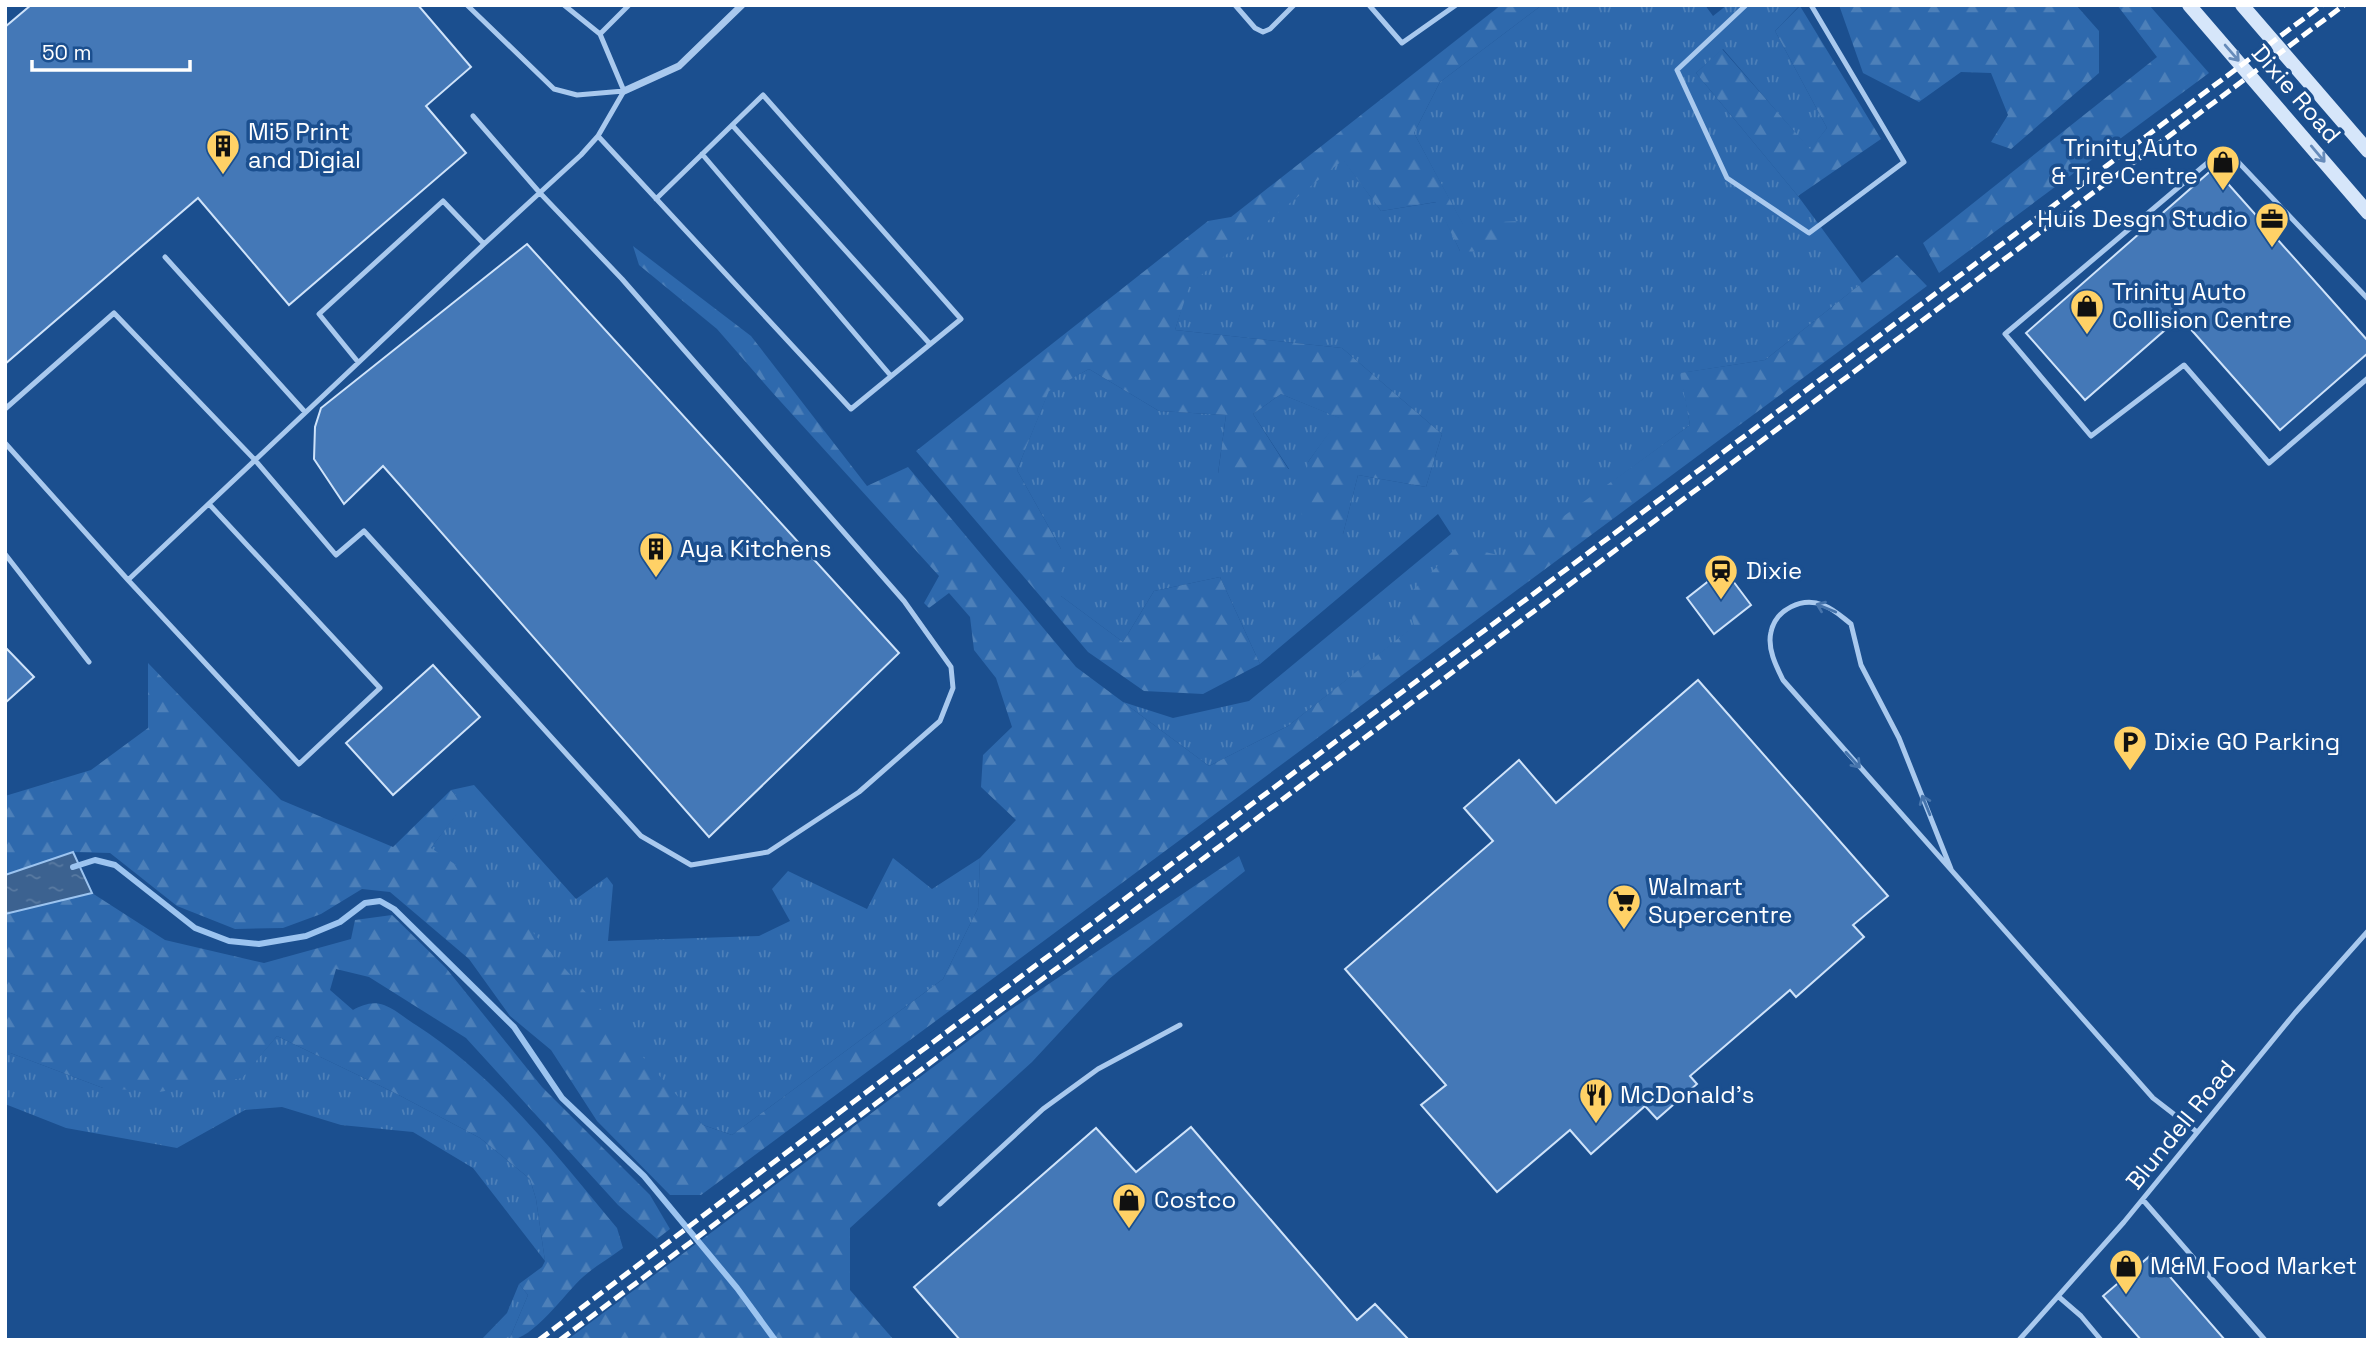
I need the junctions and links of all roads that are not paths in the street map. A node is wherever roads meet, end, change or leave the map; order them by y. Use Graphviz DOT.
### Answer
graph roads {
  1 [pos="467,5"];
  2 [pos="564,5"];
  3 [pos="629,5"];
  4 [pos="742,5"];
  5 [pos="1235,5"];
  6 [pos="1294,5"];
  7 [pos="1369,5"];
  8 [pos="1456,5"];
  9 [pos="1746,5"];
  10 [pos="1811,5"];
  11 [pos="2189,5"];
  12 [pos="2242,5"];
  13 [pos="600,34"];
  14 [pos="624,91"];
  15 [pos="473,116"];
  16 [pos="732,125"];
  17 [pos="598,136"];
  18 [pos="2368,151"];
  19 [pos="702,154"];
  20 [pos="540,193"];
  21 [pos="656,199"];
  22 [pos="2368,213"];
  23 [pos="484,244"];
  24 [pos="165,257"];
  25 [pos="2368,299"];
  26 [pos="930,344"];
  27 [pos="358,362"];
  28 [pos="891,376"];
  29 [pos="2368,378"];
  30 [pos="5,409"];
  31 [pos="305,412"];
  32 [pos="5,443"];
  33 [pos="255,460"];
  34 [pos="209,504"];
  35 [pos="5,554"];
  36 [pos="128,580"];
  37 [pos="89,662"];
  38 [pos="1951,869"];
  39 [pos="2368,931"];
  40 [pos="1180,1025"];
  41 [pos="2197,1132"];
  42 [pos="2143,1199"];
  43 [pos="940,1204"];
  44 [pos="2059,1297"];
  45 [pos="2022,1338"];
  46 [pos="2101,1340"];
  47 [pos="2265,1340"];
  1 -- 14 [label="lane"];
  2 -- 13 [label="lane"];
  3 -- 13 [label="lane"];
  4 -- 14 [label="street"];
  5 -- 6 [label="lane"];
  7 -- 8 [label="lane"];
  9 -- 10 [label="lane"];
  11 -- 22 [label="main road, Dixie Road, one-way"];
  12 -- 18 [label="main road, Dixie Road"];
  13 -- 14 [label="lane"];
  14 -- 17 [label="lane"];
  15 -- 20 [label="lane"];
  16 -- 19 [label="lane"];
  16 -- 26 [label="lane"];
  16 -- 26 [label="lane"];
  17 -- 20 [label="lane"];
  17 -- 21 [label="lane"];
  19 -- 21 [label="lane"];
  19 -- 28 [label="lane"];
  20 -- 23 [label="lane"];
  20 -- 33 [label="lane"];
  21 -- 28 [label="lane"];
  23 -- 27 [label="lane"];
  23 -- 27 [label="lane"];
  24 -- 31 [label="lane"];
  25 -- 29 [label="lane"];
  26 -- 28 [label="lane"];
  27 -- 31 [label="lane"];
  30 -- 33 [label="lane"];
  31 -- 33 [label="lane"];
  32 -- 36 [label="lane"];
  33 -- 34 [label="lane"];
  34 -- 36 [label="lane"];
  34 -- 36 [label="lane"];
  35 -- 37 [label="lane"];
  38 -- 38 [label="lane, one-way"];
  38 -- 41 [label="lane"];
  39 -- 41 [label="lane, Blundell Road"];
  40 -- 43 [label="lane"];
  41 -- 42 [label="lane, Blundell Road"];
  42 -- 44 [label="lane, Blundell Road"];
  42 -- 47 [label="lane"];
  44 -- 45 [label="lane, Blundell Road"];
  44 -- 46 [label="lane"];
}
